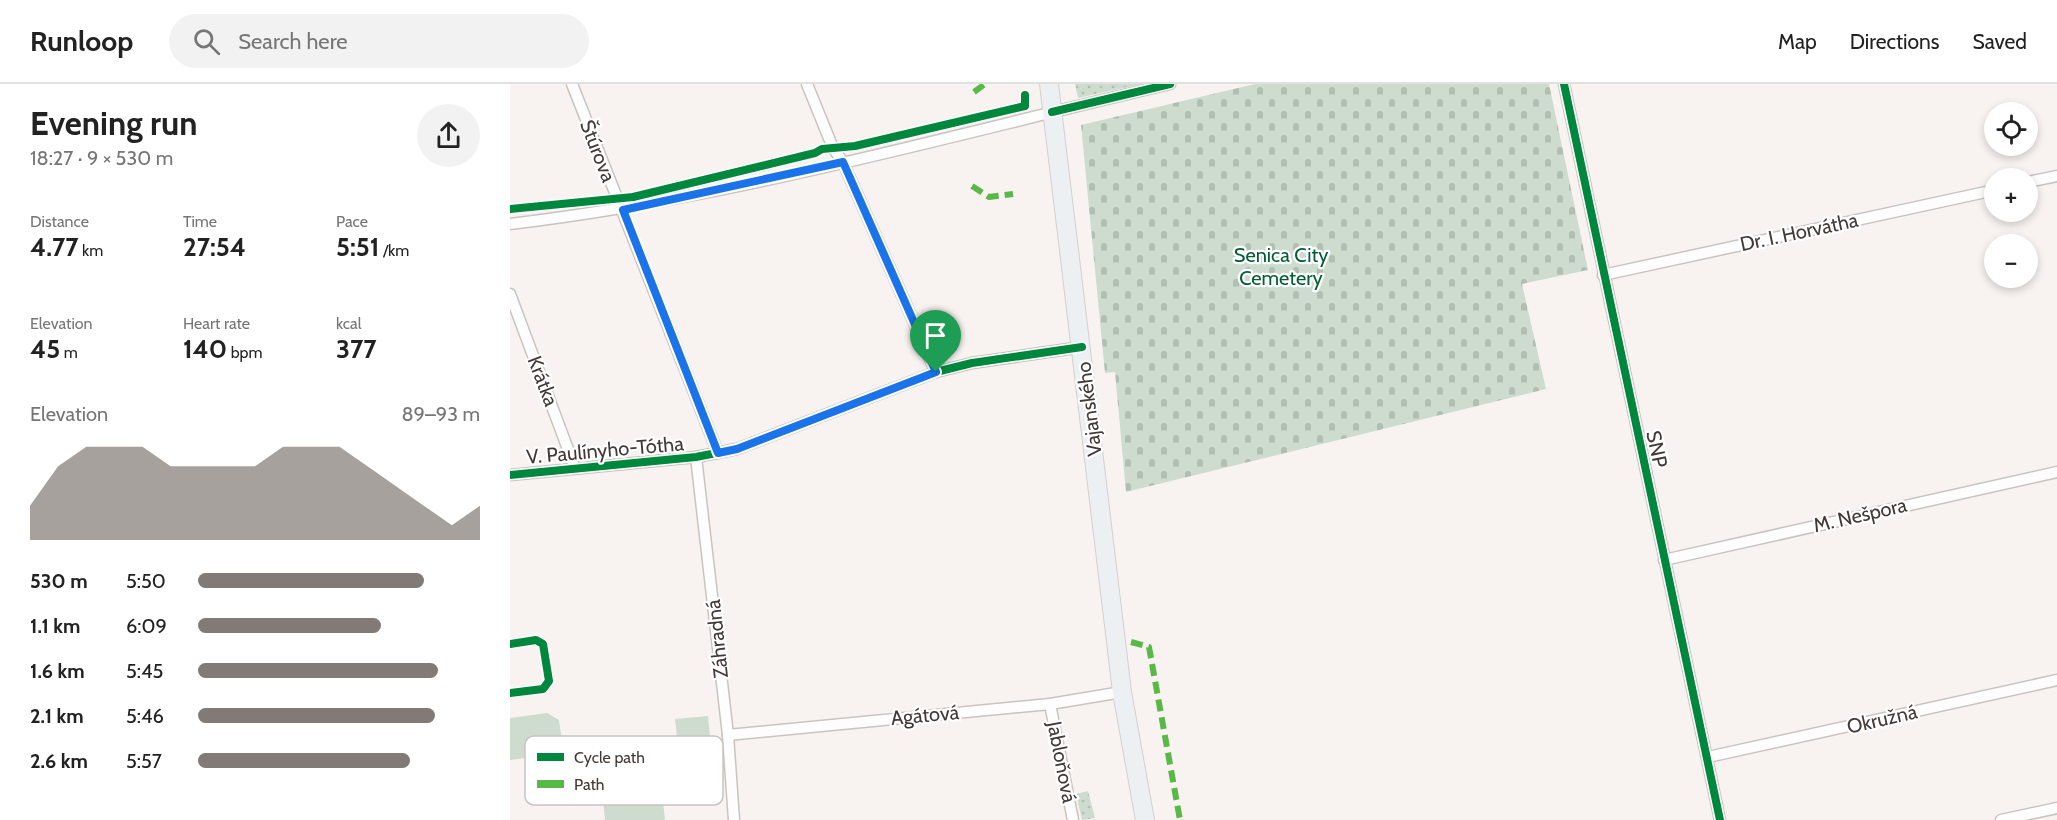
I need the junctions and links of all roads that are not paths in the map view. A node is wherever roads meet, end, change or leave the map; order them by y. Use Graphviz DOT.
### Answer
graph roads {
  1 [pos="572,84"];
  2 [pos="807,84"];
  3 [pos="1049,84"];
  4 [pos="1170,84"];
  5 [pos="1564,84"];
  6 [pos="1052,112"];
  7 [pos="843,162"];
  8 [pos="2057,176"];
  9 [pos="2038,180"];
  10 [pos="1984,191"];
  11 [pos="623,210"];
  12 [pos="510,224"];
  13 [pos="1603,275"];
  14 [pos="510,294"];
  15 [pos="1082,347"];
  16 [pos="936,372"];
  17 [pos="718,453"];
  18 [pos="696,458"];
  19 [pos="576,468"];
  20 [pos="2057,472"];
  21 [pos="510,475"];
  22 [pos="1664,560"];
  23 [pos="2057,680"];
  24 [pos="1122,692"];
  25 [pos="1050,704"];
  26 [pos="728,735"];
  27 [pos="1708,758"];
  28 [pos="2057,808"];
  29 [pos="734,820"];
  30 [pos="1073,820"];
  31 [pos="1145,820"];
  32 [pos="1720,820"];
  33 [pos="2001,820"];
  1 -- 11 [label="street, Štúrova"];
  2 -- 7 [label="street"];
  3 -- 6 [label="main road, Vajanského"];
  4 -- 6 [label="street"];
  5 -- 13 [label="street, SNP"];
  6 -- 7 [label="street"];
  6 -- 15 [label="main road, Vajanského"];
  7 -- 11 [label="street"];
  7 -- 16 [label="street"];
  8 -- 9 [label="street"];
  10 -- 13 [label="street, Dr. I. Horvátha"];
  11 -- 12 [label="street"];
  11 -- 17 [label="street, Štúrova"];
  13 -- 22 [label="street, SNP"];
  14 -- 19 [label="street, Krátka"];
  15 -- 16 [label="street, V. Paulínyho-Tótha"];
  15 -- 24 [label="main road, Vajanského"];
  16 -- 17 [label="street, V. Paulínyho-Tótha"];
  17 -- 18 [label="street, V. Paulínyho-Tótha"];
  18 -- 19 [label="street, V. Paulínyho-Tótha"];
  18 -- 26 [label="street, Záhradná"];
  19 -- 21 [label="street, V. Paulínyho-Tótha"];
  20 -- 22 [label="street, M. Nešpora"];
  22 -- 27 [label="street, SNP"];
  23 -- 27 [label="street, Okružná"];
  24 -- 25 [label="street, Agátová"];
  24 -- 31 [label="main road, Vajanského"];
  25 -- 26 [label="street, Agátová"];
  25 -- 30 [label="street, Jabloňová"];
  26 -- 29 [label="street, Záhradná"];
  27 -- 32 [label="street, SNP"];
  28 -- 33 [label="street"];
}
